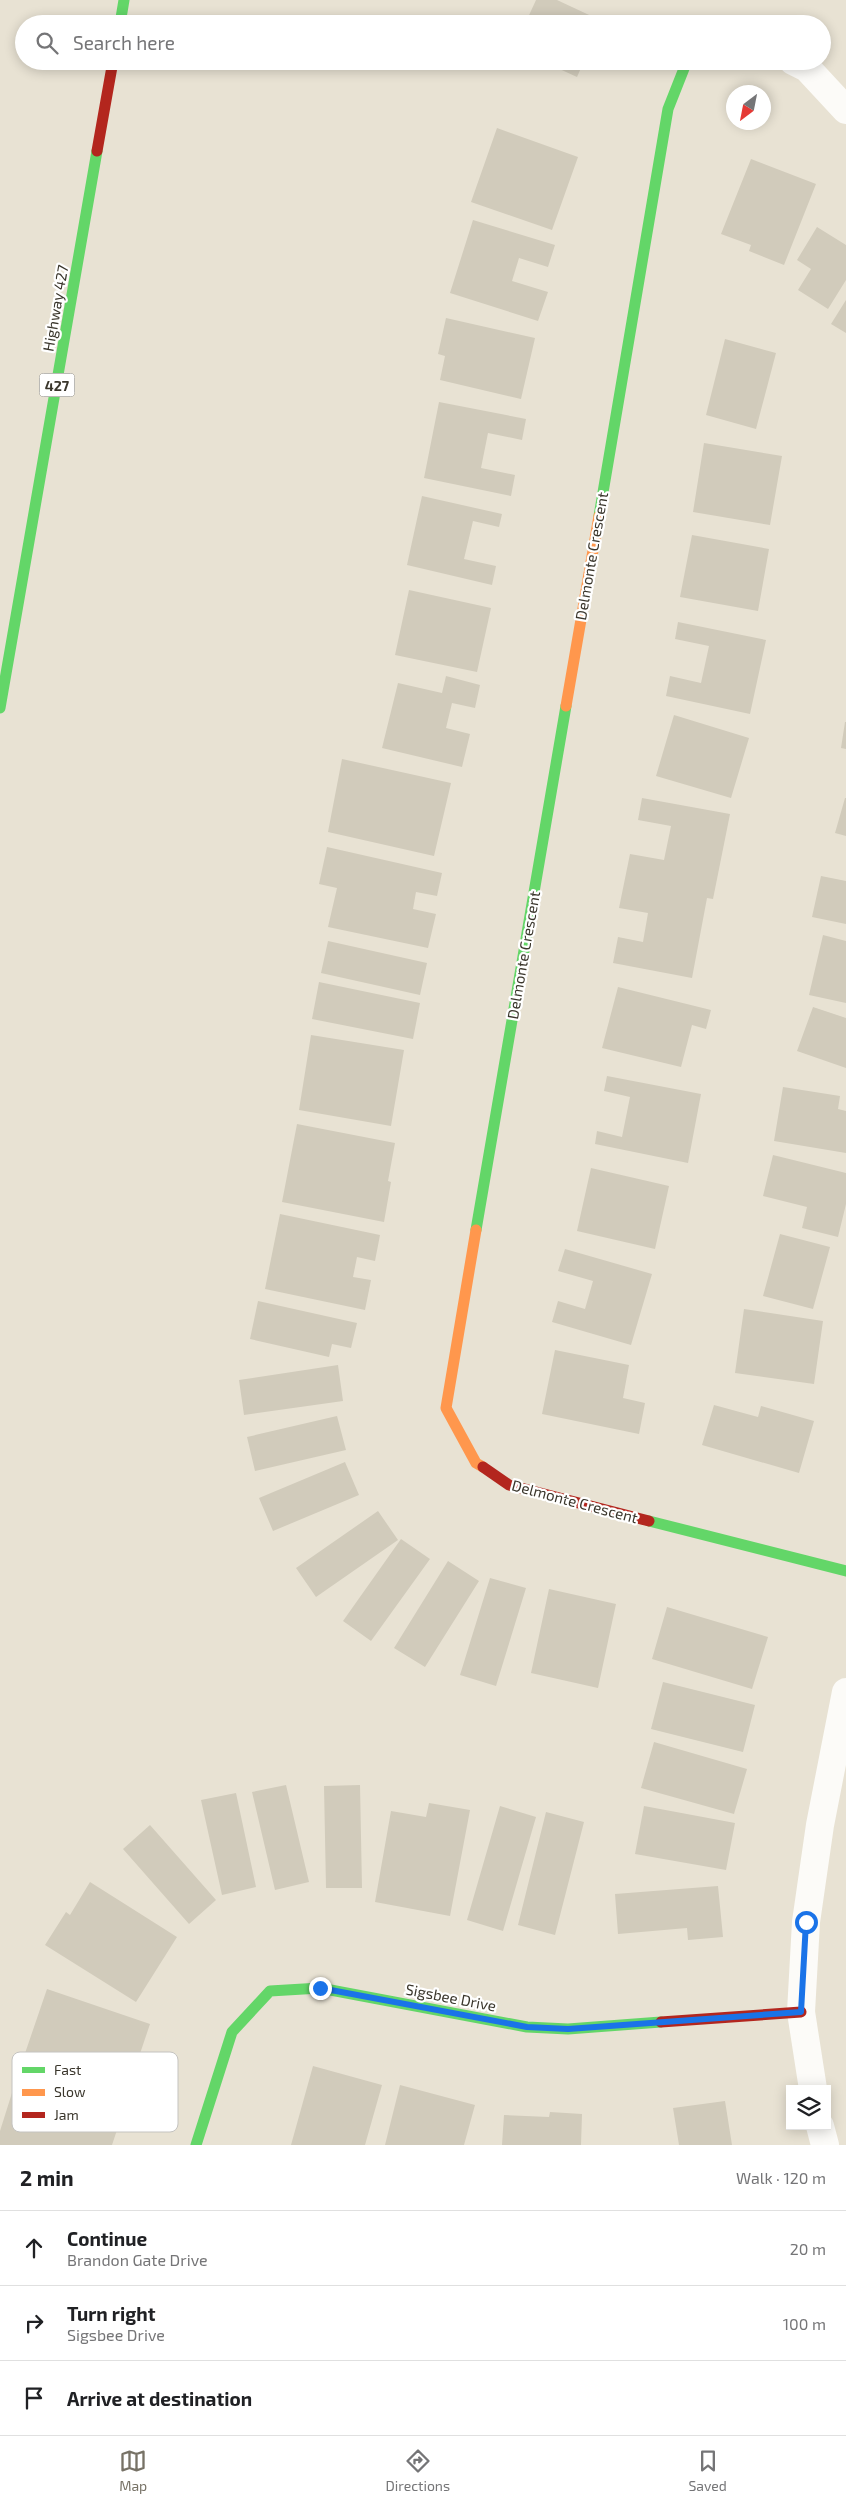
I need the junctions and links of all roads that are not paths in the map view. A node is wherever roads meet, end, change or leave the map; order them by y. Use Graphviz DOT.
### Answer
graph roads {
  1 [pos="124,0"];
  2 [pos="122,15"];
  3 [pos="111,70"];
  4 [pos="683,70"];
  5 [pos="810,70"];
  6 [pos="846,110"];
  7 [pos="0,708"];
  8 [pos="846,1571"];
  9 [pos="846,1692"];
  10 [pos="801,2012"];
  11 [pos="812,2085"];
  12 [pos="821,2130"];
  13 [pos="196,2145"];
  14 [pos="825,2145"];
  1 -- 2 [label="main road"];
  3 -- 7 [label="main road, Highway 427 / 427"];
  4 -- 8 [label="main road, Delmonte Crescent"];
  5 -- 6 [label="street"];
  9 -- 10 [label="street"];
  10 -- 11 [label="street"];
  10 -- 13 [label="main road, Sigsbee Drive"];
  12 -- 14 [label="street"];
}
